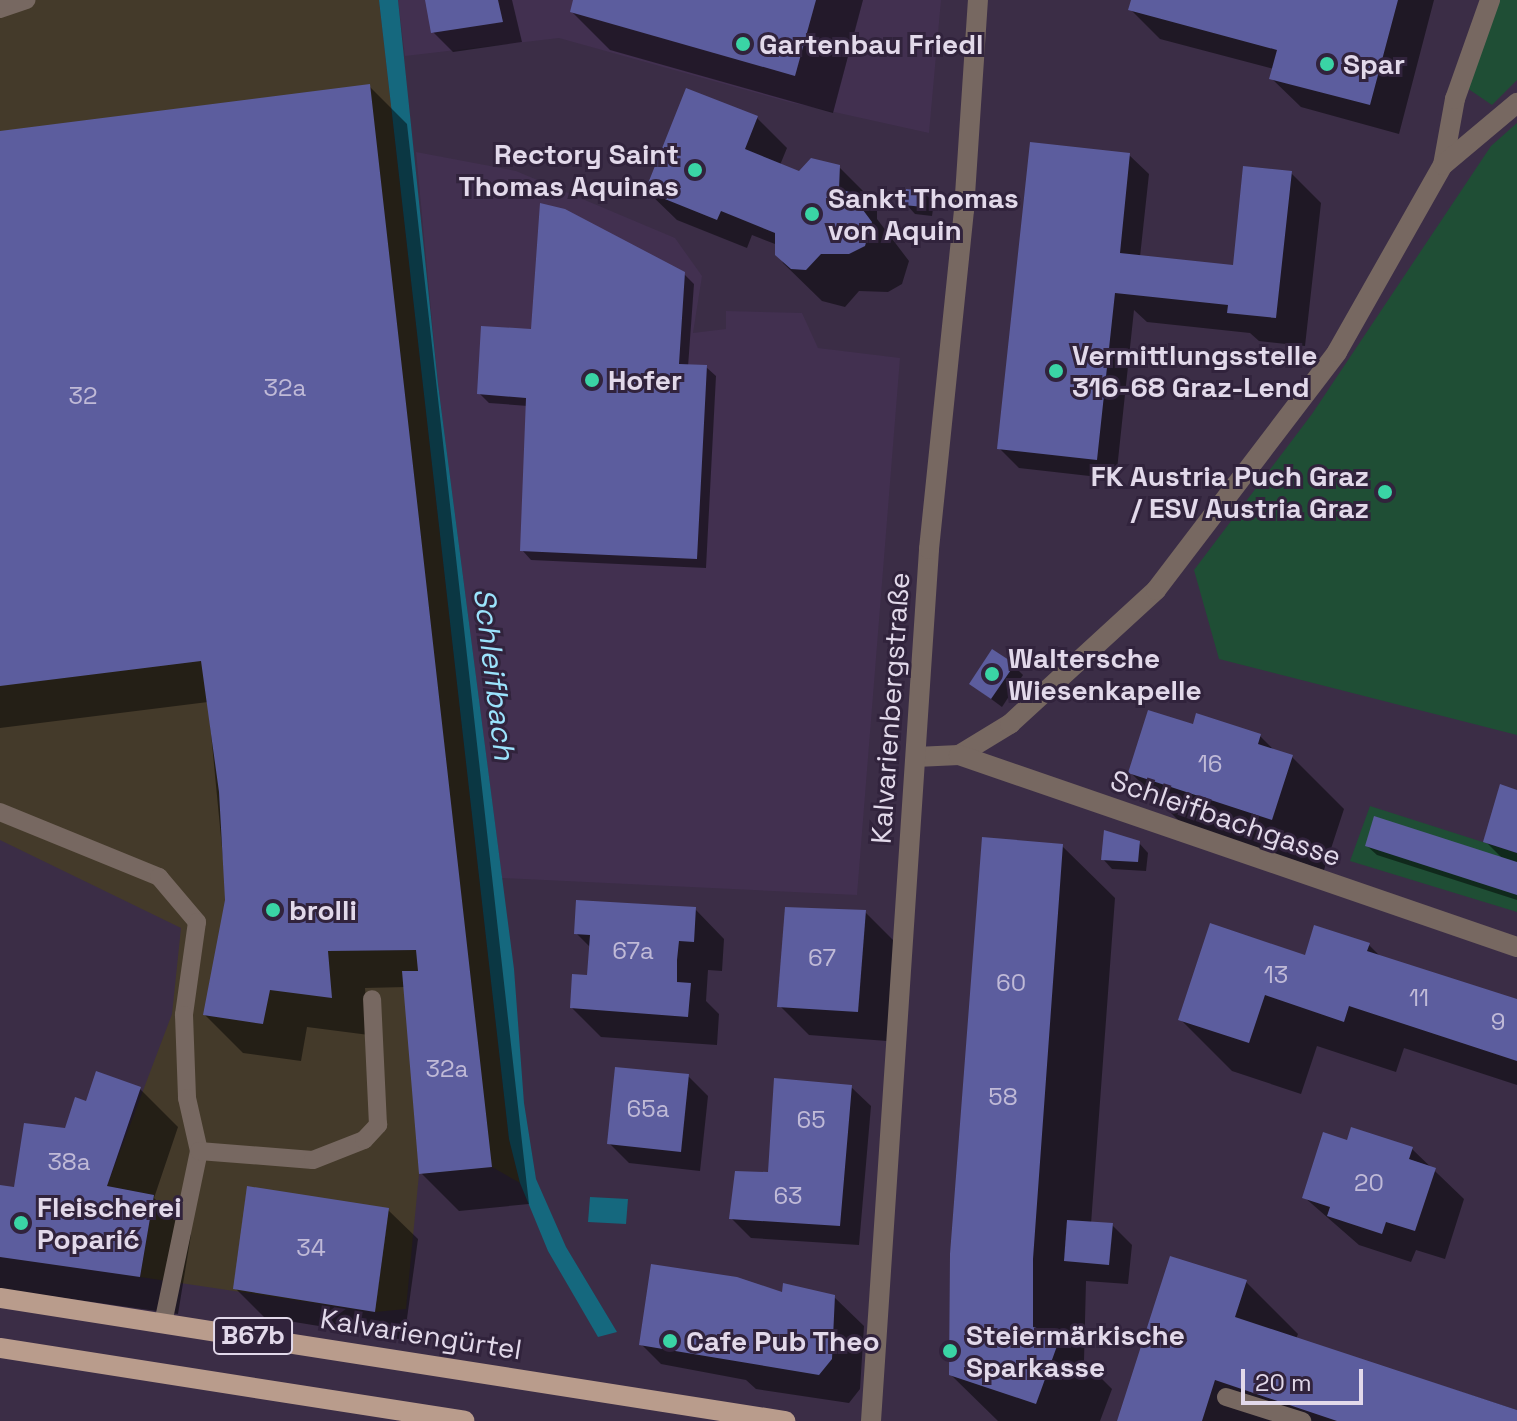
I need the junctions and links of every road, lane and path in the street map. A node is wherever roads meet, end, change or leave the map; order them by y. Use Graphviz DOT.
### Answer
graph roads {
  1 [pos="26,0"];
  2 [pos="978,0"];
  3 [pos="1490,0"];
  4 [pos="0,9"];
  5 [pos="1517,103"];
  6 [pos="1443,165"];
  7 [pos="959,755"];
  8 [pos="916,757"];
  9 [pos="0,812"];
  10 [pos="1517,947"];
  11 [pos="372,999"];
  12 [pos="199,1151"];
  13 [pos="0,1298"];
  14 [pos="163,1323"];
  15 [pos="0,1348"];
  16 [pos="1226,1397"];
  17 [pos="464,1421"];
  18 [pos="785,1421"];
  19 [pos="871,1421"];
  20 [pos="1302,1421"];
  1 -- 4 [label="lane"];
  2 -- 8 [label="street, Kalvarienbergstraße"];
  3 -- 6 [label="street"];
  5 -- 6 [label="street"];
  6 -- 7 [label="street"];
  7 -- 8 [label="street, Schleifbachgasse"];
  7 -- 10 [label="street, Schleifbachgasse"];
  8 -- 19 [label="street, Kalvarienbergstraße"];
  9 -- 12 [label="lane"];
  11 -- 12 [label="lane"];
  12 -- 14 [label="lane"];
  13 -- 14 [label="main road, Kalvariengürtel / B67b"];
  14 -- 18 [label="main road, Kalvariengürtel / B67b"];
  15 -- 17 [label="main road, B67b"];
  16 -- 20 [label="lane"];
}
